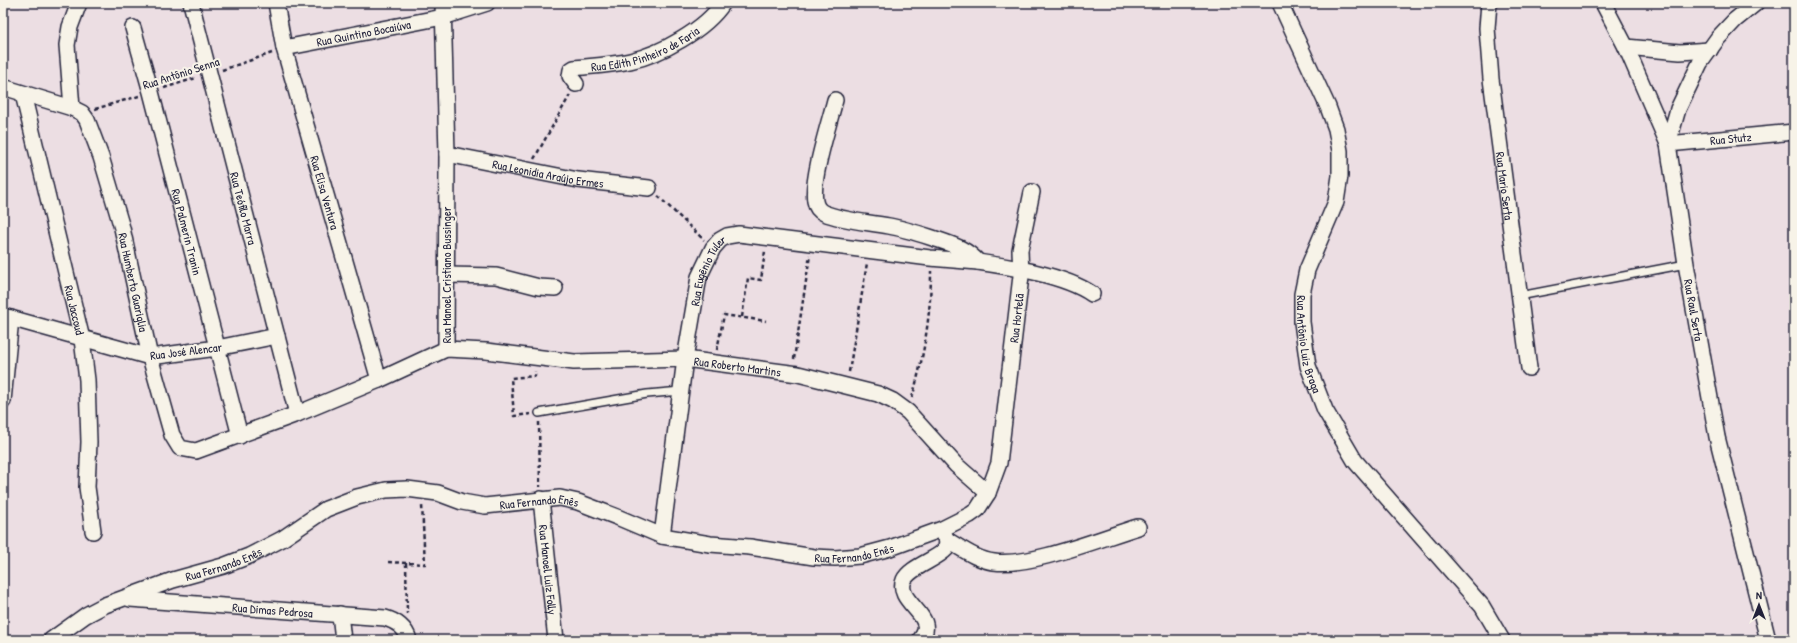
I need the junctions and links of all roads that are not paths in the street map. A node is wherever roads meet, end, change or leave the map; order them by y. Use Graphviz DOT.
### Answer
graph roads {
  1 [pos="79,3"];
  2 [pos="191,3"];
  3 [pos="276,3"];
  4 [pos="487,3"];
  5 [pos="723,3"];
  6 [pos="1489,3"];
  7 [pos="1603,3"];
  8 [pos="1756,3"];
  9 [pos="1283,5"];
  10 [pos="443,10"];
  11 [pos="133,28"];
  12 [pos="1626,47"];
  13 [pos="284,48"];
  14 [pos="1710,50"];
  15 [pos="576,84"];
  16 [pos="3,87"];
  17 [pos="23,94"];
  18 [pos="834,100"];
  19 [pos="77,111"];
  20 [pos="1794,132"];
  21 [pos="1668,144"];
  22 [pos="447,154"];
  23 [pos="650,188"];
  24 [pos="1032,192"];
  25 [pos="978,262"];
  26 [pos="1686,264"];
  27 [pos="1022,269"];
  28 [pos="447,275"];
  29 [pos="555,288"];
  30 [pos="1092,294"];
  31 [pos="1519,296"];
  32 [pos="7,317"];
  33 [pos="277,336"];
  34 [pos="82,339"];
  35 [pos="217,348"];
  36 [pos="446,349"];
  37 [pos="150,357"];
  38 [pos="684,359"];
  39 [pos="1528,368"];
  40 [pos="379,380"];
  41 [pos="681,390"];
  42 [pos="3,401"];
  43 [pos="539,413"];
  44 [pos="297,414"];
  45 [pos="240,436"];
  46 [pos="1002,445"];
  47 [pos="196,451"];
  48 [pos="988,493"];
  49 [pos="541,499"];
  50 [pos="1138,527"];
  51 [pos="93,531"];
  52 [pos="944,535"];
  53 [pos="662,536"];
  54 [pos="125,599"];
  55 [pos="340,614"];
  56 [pos="408,638"];
  57 [pos="51,640"];
  58 [pos="343,640"];
  59 [pos="556,640"];
  60 [pos="920,640"];
  61 [pos="1502,640"];
  62 [pos="1768,640"];
  1 -- 19 [label="street"];
  2 -- 33 [label="street, Rua Teófilo Marra"];
  3 -- 13 [label="street, Rua Elisa Ventura"];
  4 -- 10 [label="street, Rua Quintino Bocaiúva"];
  5 -- 15 [label="street, Rua Edith Pinheiro de Faria"];
  6 -- 31 [label="street, Rua Mario Serta"];
  7 -- 12 [label="street"];
  8 -- 14 [label="street, Rua Raul Serta"];
  9 -- 61 [label="street, Rua Antônio Luiz Braga"];
  10 -- 13 [label="street, Rua Quintino Bocaiúva"];
  10 -- 22 [label="street, Rua Manoel Cristiano Bussinger"];
  11 -- 35 [label="street, Rua Palmerin Tranin"];
  12 -- 14 [label="street"];
  12 -- 21 [label="street"];
  13 -- 40 [label="street, Rua Elisa Ventura"];
  14 -- 21 [label="street, Rua Raul Serta"];
  16 -- 17 [label="street"];
  17 -- 19 [label="street"];
  17 -- 34 [label="street, Rua Jaccoud"];
  18 -- 25 [label="street"];
  19 -- 37 [label="street, Rua Humberto Guariglia"];
  20 -- 21 [label="street, Rua Stutz"];
  21 -- 26 [label="street, Rua Raul Serta"];
  22 -- 23 [label="street, Rua Leonidia Araújo Ermes"];
  22 -- 28 [label="street, Rua Manoel Cristiano Bussinger"];
  24 -- 27 [label="street, Rua Hortelã"];
  25 -- 27 [label="street, Rua Eugênio Tuler"];
  25 -- 38 [label="street, Rua Eugênio Tuler"];
  26 -- 31 [label="lane"];
  26 -- 62 [label="street, Rua Raul Serta"];
  27 -- 30 [label="street, Rua Eugênio Tuler"];
  27 -- 46 [label="street, Rua Hortelã"];
  28 -- 29 [label="street"];
  28 -- 36 [label="street, Rua Manoel Cristiano Bussinger"];
  31 -- 39 [label="street, Rua Mario Serta"];
  32 -- 34 [label="street, Rua José Alencar"];
  32 -- 42 [label="street"];
  33 -- 35 [label="street, Rua José Alencar"];
  33 -- 44 [label="street, Rua Teófilo Marra"];
  34 -- 37 [label="street, Rua José Alencar"];
  34 -- 51 [label="street, Rua Jaccoud"];
  35 -- 37 [label="street, Rua José Alencar"];
  35 -- 45 [label="street, Rua Palmerin Tranin"];
  36 -- 38 [label="street, Rua Roberto Martins"];
  36 -- 40 [label="street, Rua Manoel Cristiano Bussinger"];
  37 -- 47 [label="street, Rua Humberto Guariglia"];
  38 -- 41 [label="street, Rua Eugênio Tuler"];
  38 -- 48 [label="street, Rua Roberto Martins"];
  40 -- 44 [label="street, Rua Manoel Cristiano Bussinger"];
  41 -- 43 [label="lane"];
  41 -- 53 [label="street, Rua Eugênio Tuler"];
  44 -- 45 [label="street, Rua Manoel Cristiano Bussinger"];
  45 -- 47 [label="street, Rua Manoel Cristiano Bussinger"];
  46 -- 48 [label="street, Rua Fernando Enês"];
  48 -- 52 [label="street, Rua Fernando Enês"];
  49 -- 53 [label="street, Rua Fernando Enês"];
  49 -- 54 [label="street, Rua Fernando Enês"];
  49 -- 59 [label="street, Rua Manoel Luiz Folly"];
  50 -- 52 [label="street"];
  52 -- 53 [label="street, Rua Fernando Enês"];
  52 -- 60 [label="street"];
  54 -- 55 [label="street, Rua Dimas Pedrosa"];
  54 -- 57 [label="street, Rua Fernando Enês"];
  55 -- 56 [label="street, Rua Dimas Pedrosa"];
  55 -- 58 [label="street"];
}
